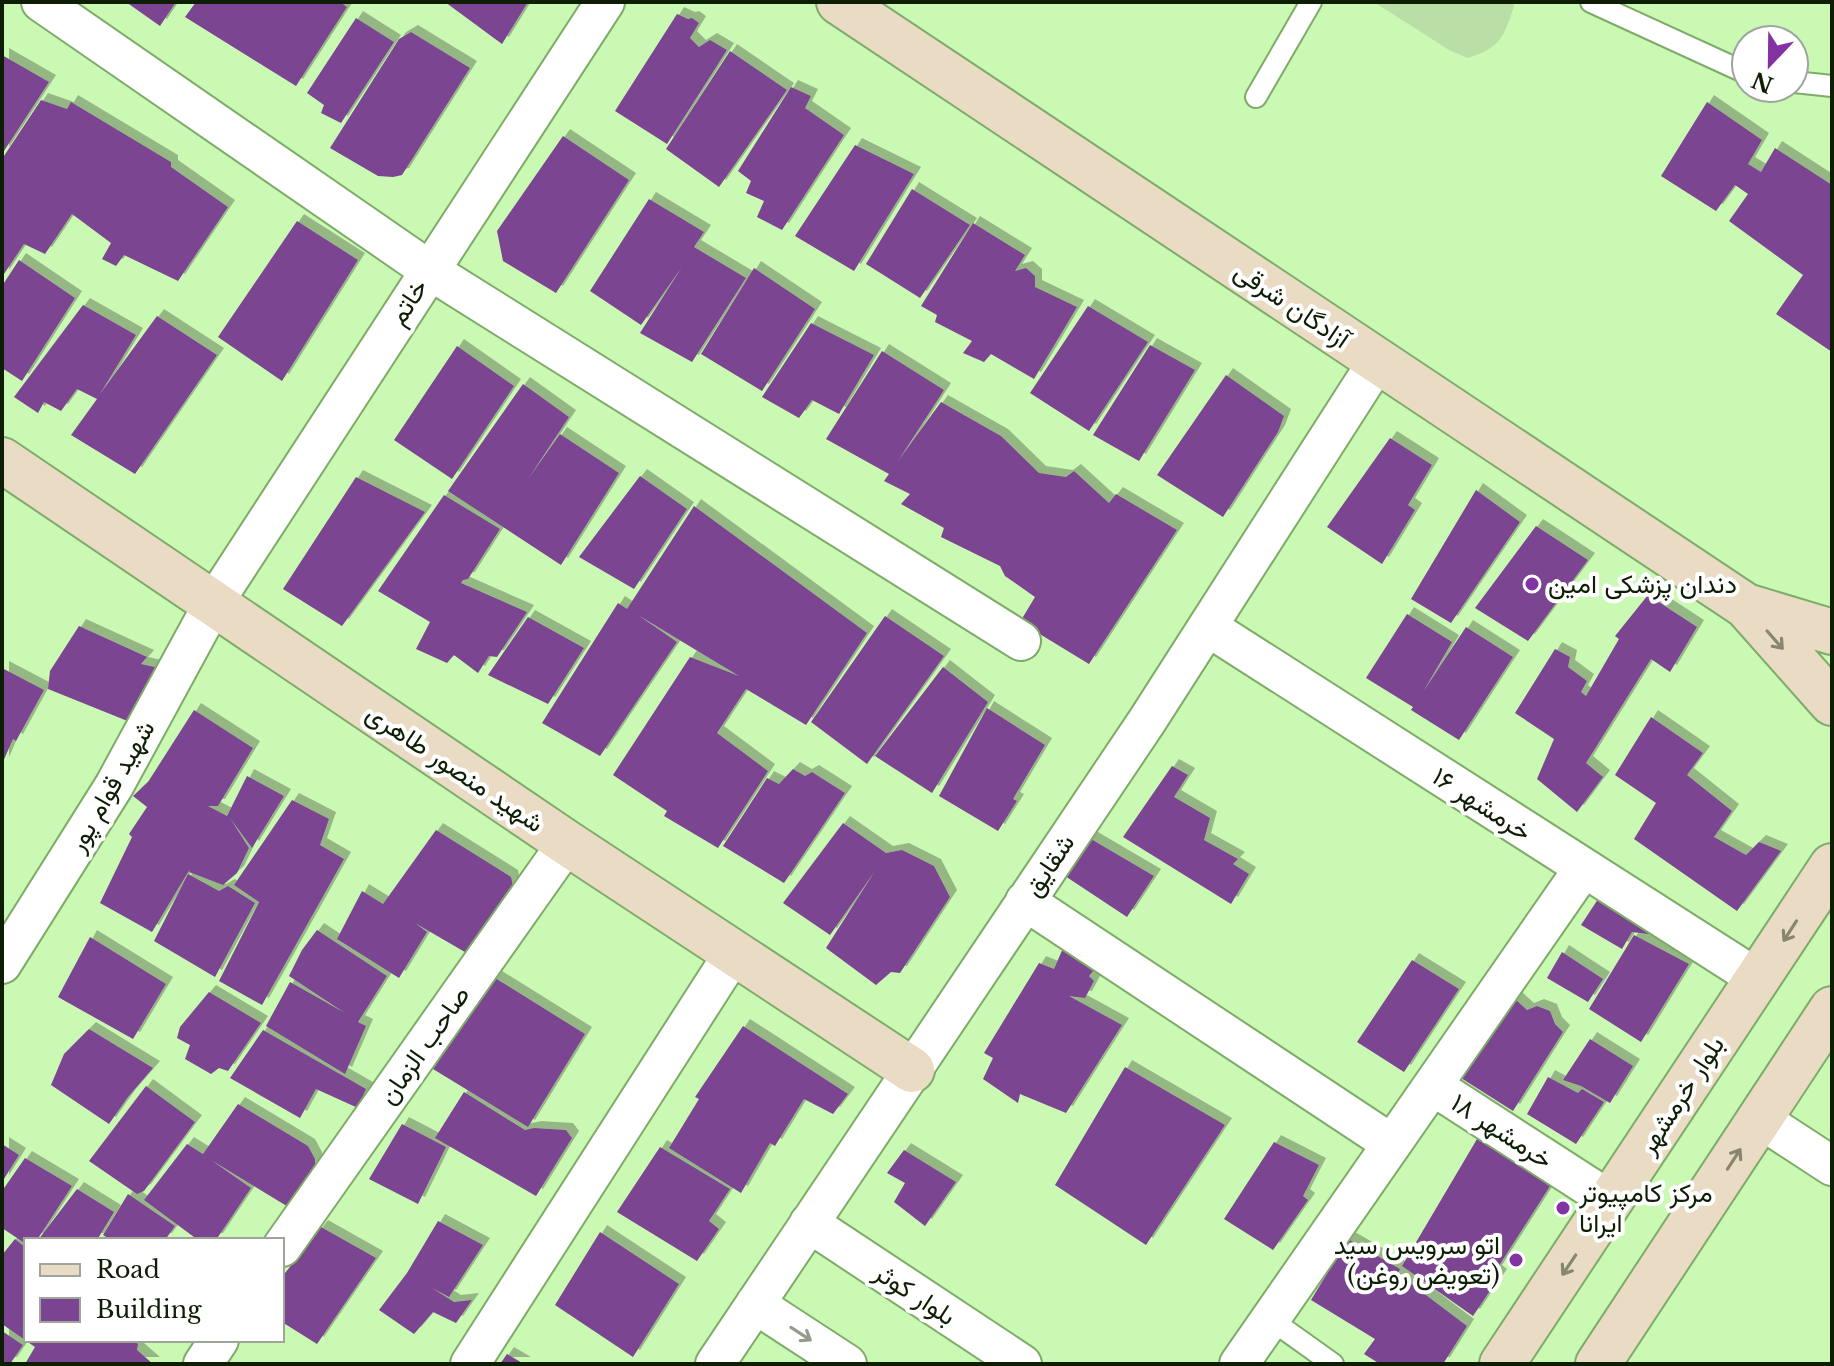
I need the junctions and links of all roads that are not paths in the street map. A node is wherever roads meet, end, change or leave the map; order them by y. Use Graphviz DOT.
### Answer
graph roads {
  1 [pos="41,2"];
  2 [pos="605,2"];
  3 [pos="839,2"];
  4 [pos="1311,2"];
  5 [pos="1591,2"];
  6 [pos="1730,66"];
  7 [pos="1810,84"];
  8 [pos="1832,86"];
  9 [pos="1256,97"];
  10 [pos="429,270"];
  11 [pos="1377,362"];
  12 [pos="2,460"];
  13 [pos="213,604"];
  14 [pos="1746,606"];
  15 [pos="1208,627"];
  16 [pos="1832,632"];
  17 [pos="1021,641"];
  18 [pos="1832,703"];
  19 [pos="567,843"];
  20 [pos="1832,866"];
  21 [pos="1583,869"];
  22 [pos="1025,901"];
  23 [pos="733,954"];
  24 [pos="2,964"];
  25 [pos="1758,979"];
  26 [pos="1832,1009"];
  27 [pos="912,1070"];
  28 [pos="1433,1086"];
  29 [pos="1760,1119"];
  30 [pos="1392,1144"];
  31 [pos="1832,1166"];
  32 [pos="1611,1201"];
  33 [pos="809,1223"];
  34 [pos="284,1244"];
  35 [pos="755,1304"];
  36 [pos="1270,1319"];
  37 [pos="218,1342"];
  38 [pos="203,1364"];
  39 [pos="470,1364"];
  40 [pos="715,1364"];
  41 [pos="847,1364"];
  42 [pos="1022,1364"];
  43 [pos="1239,1364"];
  44 [pos="1333,1364"];
  45 [pos="1502,1364"];
  46 [pos="1598,1364"];
  1 -- 10 [label="street"];
  2 -- 10 [label="street, خاتم"];
  3 -- 11 [label="main road, آزادگان شرقی"];
  4 -- 9 [label="lane"];
  5 -- 6 [label="lane"];
  7 -- 8 [label="lane"];
  10 -- 13 [label="street, خاتم"];
  10 -- 17 [label="street"];
  11 -- 14 [label="main road, آزادگان شرقی"];
  11 -- 15 [label="street, شقایق"];
  12 -- 13 [label="main road, شهید منصور طاهری"];
  13 -- 19 [label="main road, شهید منصور طاهری"];
  13 -- 24 [label="street, شهید قوام پور"];
  14 -- 16 [label="main road"];
  14 -- 18 [label="main road, one-way"];
  15 -- 21 [label="street, خرمشهر ۱۶"];
  15 -- 22 [label="street, شقایق"];
  19 -- 23 [label="main road, شهید منصور طاهری"];
  19 -- 34 [label="street, صاحب الزمان"];
  20 -- 25 [label="main road, بلوار خرمشهر, one-way"];
  21 -- 25 [label="street, خرمشهر ۱۶"];
  21 -- 28 [label="street"];
  22 -- 27 [label="street, شقایق"];
  22 -- 30 [label="street"];
  23 -- 27 [label="main road, شهید منصور طاهری"];
  23 -- 39 [label="street"];
  25 -- 32 [label="main road, بلوار خرمشهر"];
  26 -- 29 [label="main road"];
  27 -- 33 [label="street, شقایق"];
  28 -- 30 [label="street"];
  28 -- 32 [label="street, خرمشهر ۱۸"];
  29 -- 31 [label="street"];
  46 -- 29 [label="main road, one-way"];
  30 -- 36 [label="street"];
  32 -- 45 [label="main road, بلوار خرمشهر, one-way"];
  33 -- 35 [label="street, شقایق"];
  33 -- 42 [label="street, بلوار کوثر"];
  35 -- 40 [label="street, شقایق"];
  35 -- 41 [label="street, one-way"];
  36 -- 43 [label="street"];
  36 -- 44 [label="lane"];
  37 -- 38 [label="street"];
}
